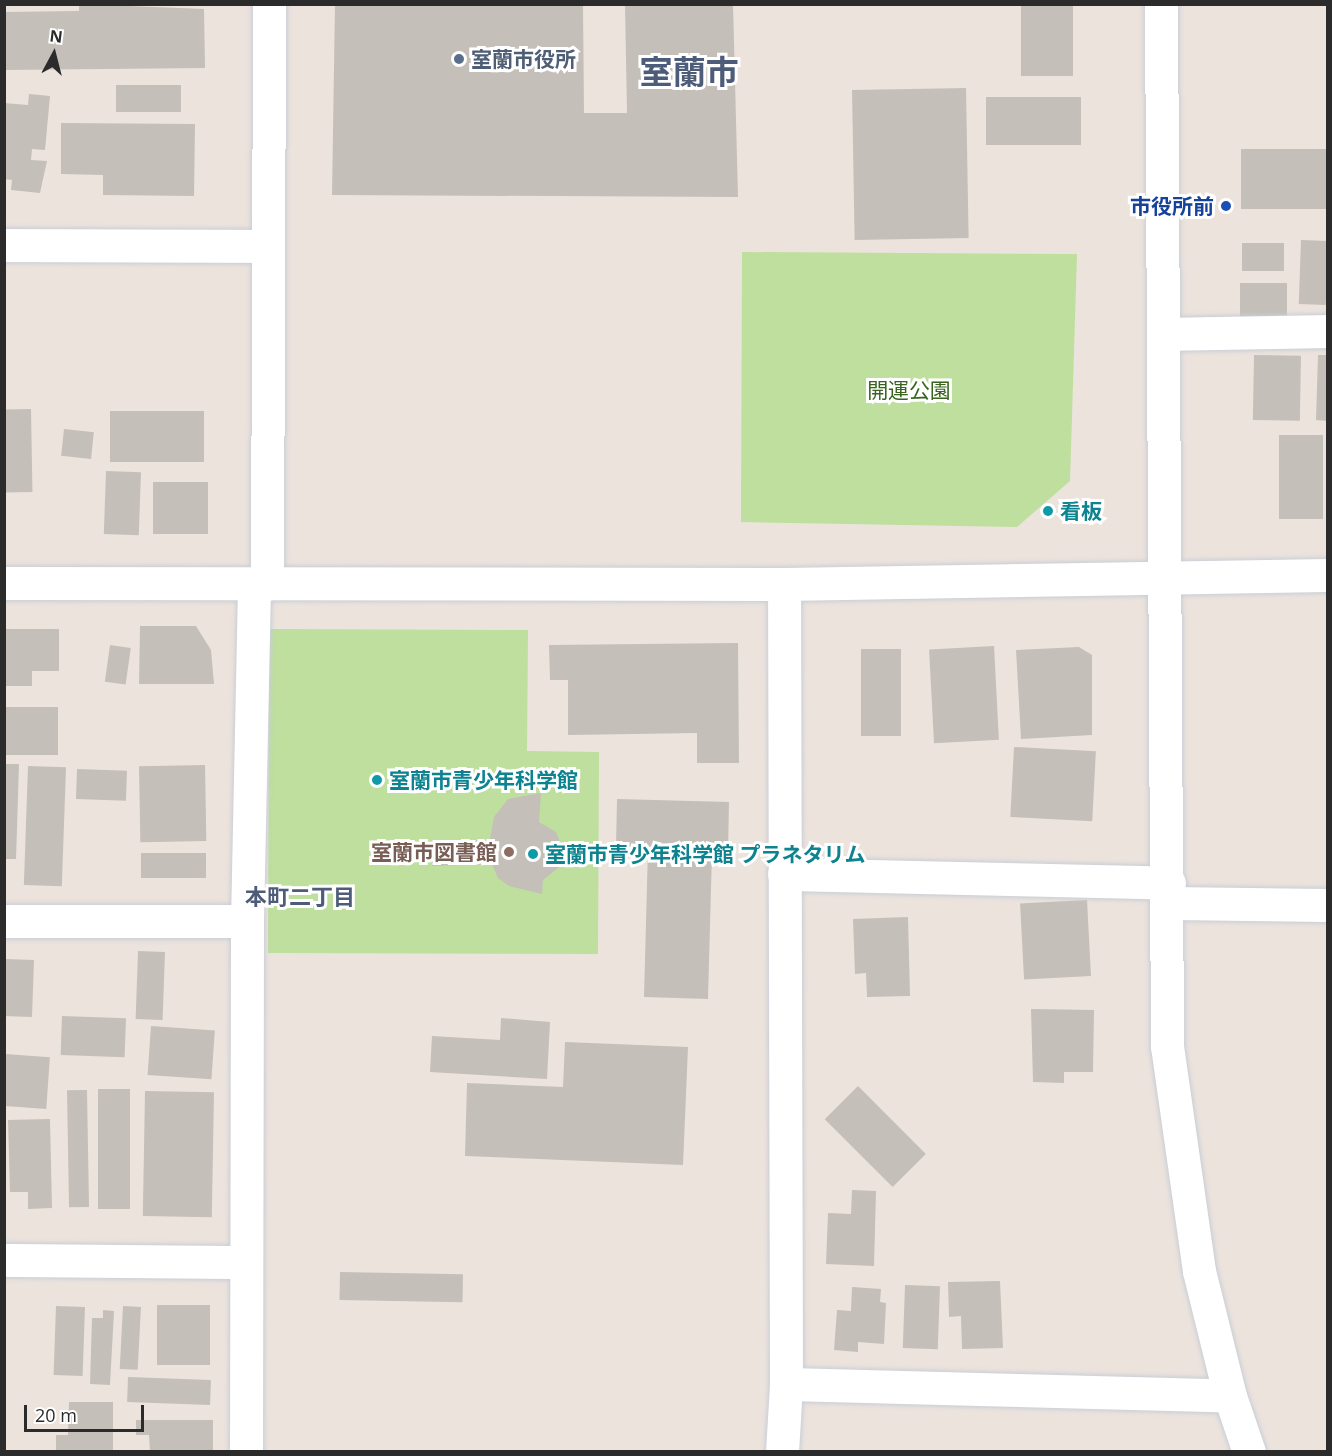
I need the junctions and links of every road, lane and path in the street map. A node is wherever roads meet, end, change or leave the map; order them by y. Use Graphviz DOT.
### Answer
graph roads {
  1 [pos="269,4"];
  2 [pos="1161,4"];
  3 [pos="4,245"];
  4 [pos="268,246"];
  5 [pos="1328,331"];
  6 [pos="1163,334"];
  7 [pos="1328,575"];
  8 [pos="1165,578"];
  9 [pos="4,583"];
  10 [pos="261,584"];
  11 [pos="784,584"];
  12 [pos="784,874"];
  13 [pos="1169,893"];
  14 [pos="1328,905"];
  15 [pos="4,921"];
  16 [pos="247,921"];
  17 [pos="4,1260"];
  18 [pos="244,1262"];
  19 [pos="786,1384"];
  20 [pos="1230,1396"];
  21 [pos="246,1452"];
  22 [pos="782,1452"];
  23 [pos="1249,1452"];
  1 -- 4 [label="street"];
  2 -- 6 [label="street"];
  3 -- 4 [label="street"];
  4 -- 10 [label="street"];
  5 -- 6 [label="street"];
  6 -- 8 [label="street"];
  7 -- 8 [label="street"];
  8 -- 11 [label="street"];
  8 -- 13 [label="street"];
  9 -- 10 [label="street"];
  10 -- 11 [label="street"];
  10 -- 16 [label="street"];
  11 -- 12 [label="street"];
  12 -- 13 [label="street"];
  12 -- 19 [label="street"];
  13 -- 14 [label="street"];
  13 -- 20 [label="street"];
  15 -- 16 [label="street"];
  16 -- 18 [label="street"];
  17 -- 18 [label="street"];
  18 -- 21 [label="street"];
  19 -- 20 [label="street"];
  19 -- 22 [label="street"];
  20 -- 23 [label="street"];
}
